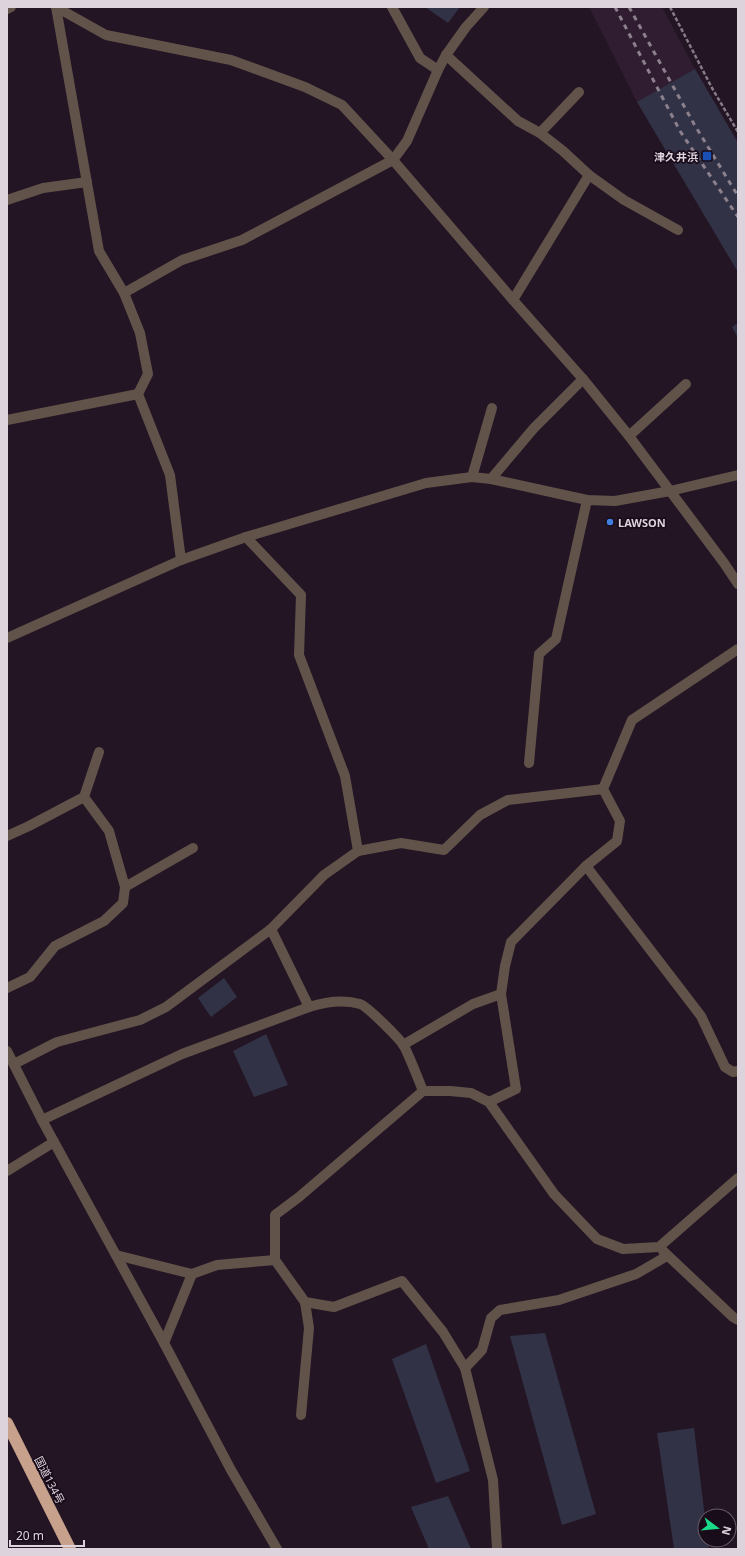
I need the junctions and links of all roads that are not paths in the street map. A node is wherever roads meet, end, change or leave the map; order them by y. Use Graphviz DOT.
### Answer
graph roads {
  1 [pos="11,7"];
  2 [pos="56,7"];
  3 [pos="392,7"];
  4 [pos="484,7"];
  5 [pos="7,9"];
  6 [pos="446,55"];
  7 [pos="438,70"];
  8 [pos="579,92"];
  9 [pos="540,133"];
  10 [pos="393,160"];
  11 [pos="589,175"];
  12 [pos="87,182"];
  13 [pos="7,200"];
  14 [pos="678,230"];
  15 [pos="124,294"];
  16 [pos="512,300"];
  17 [pos="582,379"];
  18 [pos="686,384"];
  19 [pos="138,394"];
  20 [pos="492,408"];
  21 [pos="7,420"];
  22 [pos="629,436"];
  23 [pos="737,473"];
  24 [pos="472,477"];
  25 [pos="491,479"];
  26 [pos="670,491"];
  27 [pos="587,500"];
  28 [pos="246,537"];
  29 [pos="181,560"];
  30 [pos="738,584"];
  31 [pos="7,638"];
  32 [pos="738,649"];
  33 [pos="99,752"];
  34 [pos="529,763"];
  35 [pos="603,789"];
  36 [pos="84,797"];
  37 [pos="7,836"];
  38 [pos="193,848"];
  39 [pos="358,851"];
  40 [pos="586,866"];
  41 [pos="124,887"];
  42 [pos="271,929"];
  43 [pos="7,988"];
  44 [pos="501,994"];
  45 [pos="309,1007"];
  46 [pos="403,1045"];
  47 [pos="7,1051"];
  48 [pos="14,1064"];
  49 [pos="738,1071"];
  50 [pos="423,1091"];
  51 [pos="489,1102"];
  52 [pos="42,1120"];
  53 [pos="54,1142"];
  54 [pos="7,1171"];
  55 [pos="738,1178"];
  56 [pos="659,1247"];
  57 [pos="116,1255"];
  58 [pos="667,1256"];
  59 [pos="275,1260"];
  60 [pos="192,1274"];
  61 [pos="306,1302"];
  62 [pos="738,1320"];
  63 [pos="164,1343"];
  64 [pos="465,1368"];
  65 [pos="301,1415"];
  66 [pos="7,1424"];
  67 [pos="70,1549"];
  68 [pos="277,1549"];
  69 [pos="497,1549"];
  1 -- 5 [label="street"];
  2 -- 10 [label="street"];
  2 -- 12 [label="street"];
  3 -- 7 [label="street"];
  4 -- 6 [label="street"];
  6 -- 7 [label="street"];
  6 -- 9 [label="street"];
  7 -- 10 [label="street"];
  8 -- 9 [label="street"];
  9 -- 11 [label="street"];
  10 -- 15 [label="street"];
  10 -- 16 [label="street"];
  11 -- 14 [label="street"];
  11 -- 16 [label="street"];
  12 -- 13 [label="street"];
  12 -- 15 [label="street"];
  15 -- 19 [label="street"];
  16 -- 17 [label="street"];
  17 -- 22 [label="street"];
  17 -- 25 [label="street"];
  18 -- 22 [label="street"];
  19 -- 21 [label="street"];
  19 -- 29 [label="street"];
  20 -- 24 [label="street"];
  22 -- 26 [label="street"];
  23 -- 26 [label="street"];
  24 -- 25 [label="street"];
  24 -- 28 [label="street"];
  25 -- 27 [label="street"];
  26 -- 27 [label="street"];
  26 -- 30 [label="street"];
  27 -- 34 [label="street"];
  28 -- 29 [label="street"];
  28 -- 39 [label="street"];
  29 -- 31 [label="street"];
  32 -- 35 [label="street"];
  33 -- 36 [label="street"];
  35 -- 39 [label="street"];
  35 -- 40 [label="street"];
  36 -- 37 [label="street"];
  36 -- 41 [label="street"];
  38 -- 41 [label="street"];
  39 -- 42 [label="street"];
  40 -- 44 [label="street"];
  40 -- 49 [label="street"];
  41 -- 43 [label="street"];
  42 -- 45 [label="street"];
  42 -- 48 [label="street"];
  44 -- 46 [label="street"];
  44 -- 51 [label="street"];
  45 -- 46 [label="street"];
  45 -- 52 [label="street"];
  46 -- 50 [label="street"];
  47 -- 48 [label="street"];
  48 -- 52 [label="street"];
  50 -- 51 [label="street"];
  50 -- 59 [label="street"];
  51 -- 56 [label="street"];
  52 -- 53 [label="street"];
  53 -- 54 [label="street"];
  53 -- 57 [label="street"];
  55 -- 56 [label="street"];
  56 -- 58 [label="street"];
  57 -- 60 [label="street"];
  57 -- 63 [label="street"];
  58 -- 62 [label="street"];
  58 -- 64 [label="street"];
  59 -- 60 [label="street"];
  59 -- 61 [label="street"];
  60 -- 63 [label="street"];
  61 -- 64 [label="street"];
  61 -- 65 [label="street"];
  63 -- 68 [label="street"];
  64 -- 69 [label="street"];
  66 -- 67 [label="highway, 国道134号"];
}
